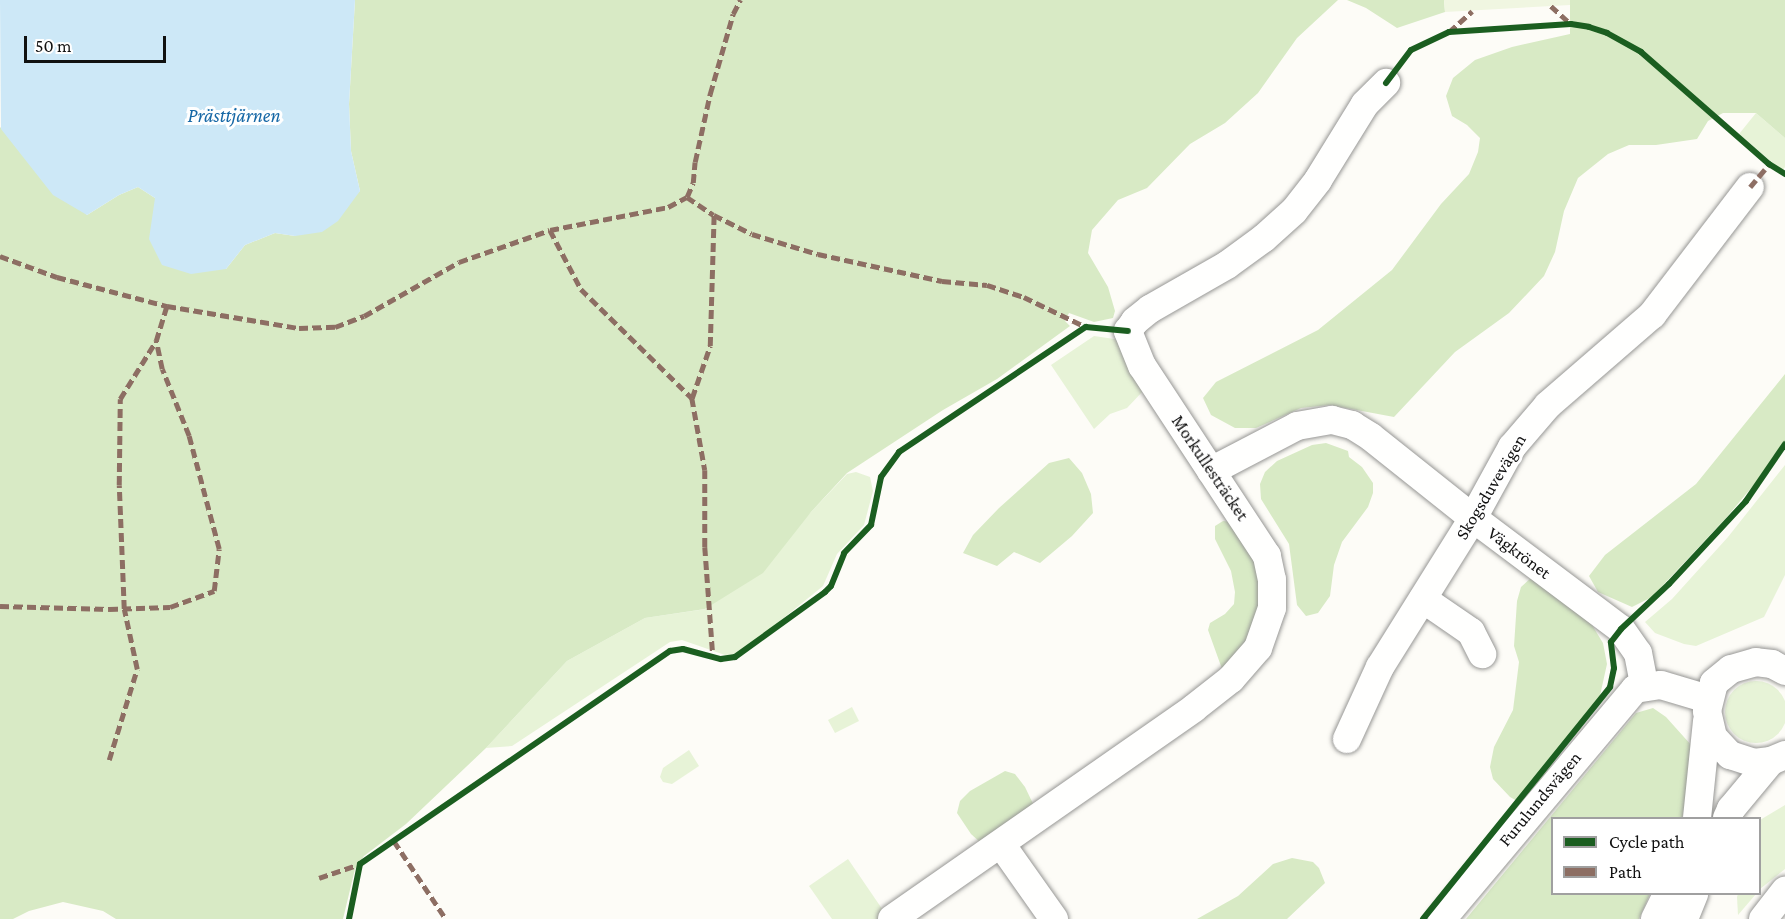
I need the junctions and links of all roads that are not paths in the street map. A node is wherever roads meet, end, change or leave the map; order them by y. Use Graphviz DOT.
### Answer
graph roads {
  1 [pos="1386,83"];
  2 [pos="1750,186"];
  3 [pos="1211,471"];
  4 [pos="1473,518"];
  5 [pos="1423,599"];
  6 [pos="1482,654"];
  7 [pos="1778,661"];
  8 [pos="1644,685"];
  9 [pos="1708,710"];
  10 [pos="1347,739"];
  11 [pos="1778,758"];
  12 [pos="1696,817"];
  13 [pos="1728,817"];
  14 [pos="1001,844"];
  15 [pos="1785,891"];
  16 [pos="1667,895"];
  17 [pos="1694,895"];
  18 [pos="892,919"];
  19 [pos="1054,919"];
  20 [pos="1442,919"];
  21 [pos="1655,919"];
  22 [pos="1684,919"];
  23 [pos="1763,919"];
  1 -- 3 [label="street, Morkullesträcket"];
  2 -- 4 [label="street, Skogsduvevägen"];
  3 -- 4 [label="street, Vägkrönet"];
  3 -- 14 [label="street, Morkullesträcket"];
  4 -- 5 [label="street, Skogsduvevägen"];
  4 -- 8 [label="street, Vägkrönet"];
  5 -- 6 [label="street"];
  5 -- 10 [label="street, Skogsduvevägen"];
  7 -- 9 [label="street"];
  8 -- 9 [label="street"];
  8 -- 20 [label="street, Furulundsvägen"];
  9 -- 11 [label="street"];
  9 -- 12 [label="street"];
  11 -- 13 [label="street"];
  14 -- 18 [label="street, Morkullesträcket"];
  14 -- 19 [label="street"];
  15 -- 23 [label="street"];
  16 -- 21 [label="street"];
  17 -- 22 [label="street"];
}
